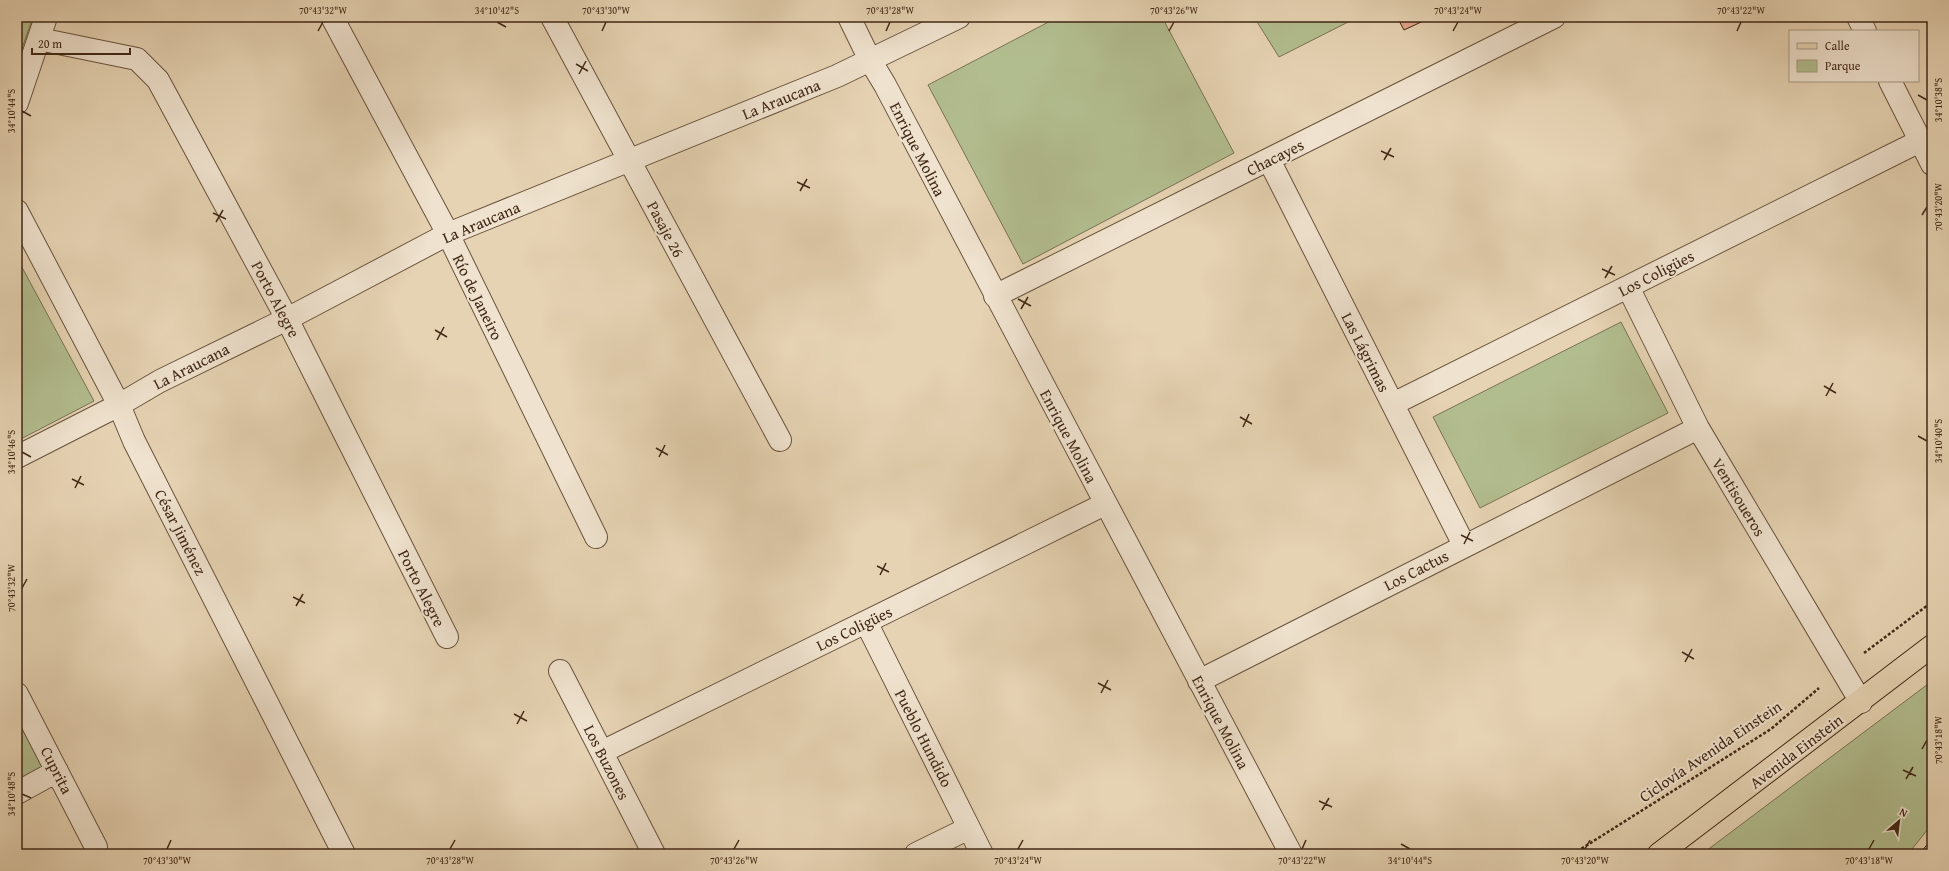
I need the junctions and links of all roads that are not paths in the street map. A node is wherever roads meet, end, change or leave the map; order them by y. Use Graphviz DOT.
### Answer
graph roads {
  1 [pos="46,17"];
  2 [pos="332,17"];
  3 [pos="552,17"];
  4 [pos="849,17"];
  5 [pos="959,17"];
  6 [pos="1554,17"];
  7 [pos="1858,17"];
  8 [pos="1864,30"];
  9 [pos="39,39"];
  10 [pos="870,60"];
  11 [pos="1890,82"];
  12 [pos="17,103"];
  13 [pos="1920,141"];
  14 [pos="1269,160"];
  15 [pos="630,161"];
  16 [pos="1932,164"];
  17 [pos="17,211"];
  18 [pos="448,234"];
  19 [pos="1628,287"];
  20 [pos="995,296"];
  21 [pos="287,319"];
  22 [pos="1392,404"];
  23 [pos="119,405"];
  24 [pos="1698,428"];
  25 [pos="780,440"];
  26 [pos="17,457"];
  27 [pos="1105,504"];
  28 [pos="596,537"];
  29 [pos="1464,545"];
  30 [pos="866,622"];
  31 [pos="447,637"];
  32 [pos="1932,646"];
  33 [pos="560,671"];
  34 [pos="1198,681"];
  35 [pos="17,694"];
  36 [pos="1861,702"];
  37 [pos="602,752"];
  38 [pos="57,771"];
  39 [pos="17,793"];
  40 [pos="970,828"];
  41 [pos="96,847"];
  42 [pos="344,854"];
  43 [pos="654,854"];
  44 [pos="916,854"];
  45 [pos="982,854"];
  46 [pos="1290,854"];
  47 [pos="1659,854"];
  1 -- 9 [label="street"];
  2 -- 18 [label="street, Río de Janeiro"];
  3 -- 15 [label="street, Pasaje 26"];
  4 -- 10 [label="street, Enrique Molina"];
  5 -- 10 [label="street, La Araucana"];
  6 -- 14 [label="street, Chacayes"];
  7 -- 8 [label="street"];
  9 -- 12 [label="street"];
  9 -- 21 [label="street, Porto Alegre"];
  10 -- 15 [label="street, La Araucana"];
  10 -- 20 [label="street, Enrique Molina"];
  11 -- 13 [label="street"];
  13 -- 16 [label="street"];
  13 -- 19 [label="street, Los Coligües"];
  14 -- 20 [label="street, Chacayes"];
  14 -- 22 [label="street, Las Lágrimas"];
  15 -- 18 [label="street, La Araucana"];
  15 -- 25 [label="street, Pasaje 26"];
  17 -- 23 [label="street, César Jiménez"];
  18 -- 21 [label="street, La Araucana"];
  18 -- 28 [label="street, Río de Janeiro"];
  19 -- 22 [label="street, Los Coligües"];
  19 -- 24 [label="street, Ventisoueros"];
  20 -- 27 [label="street, Enrique Molina"];
  21 -- 23 [label="street, La Araucana"];
  21 -- 31 [label="street, Porto Alegre"];
  22 -- 29 [label="street, Las Lágrimas"];
  23 -- 26 [label="street, La Araucana"];
  23 -- 42 [label="street, César Jiménez"];
  24 -- 29 [label="street, Los Cactus"];
  24 -- 36 [label="street, Ventisoueros"];
  27 -- 30 [label="street, Los Coligües"];
  27 -- 34 [label="street, Enrique Molina"];
  29 -- 34 [label="street, Los Cactus"];
  30 -- 37 [label="street, Los Coligües"];
  30 -- 40 [label="street, Pueblo Hundido"];
  32 -- 36 [label="main road, Avenida Einstein"];
  33 -- 37 [label="street, Los Buzones"];
  34 -- 46 [label="street, Enrique Molina"];
  35 -- 38 [label="street, Cuprita"];
  36 -- 47 [label="main road, Avenida Einstein"];
  37 -- 43 [label="street, Los Buzones"];
  38 -- 39 [label="street"];
  38 -- 41 [label="street, Cuprita"];
  40 -- 44 [label="street"];
  40 -- 45 [label="street, Pueblo Hundido"];
}
